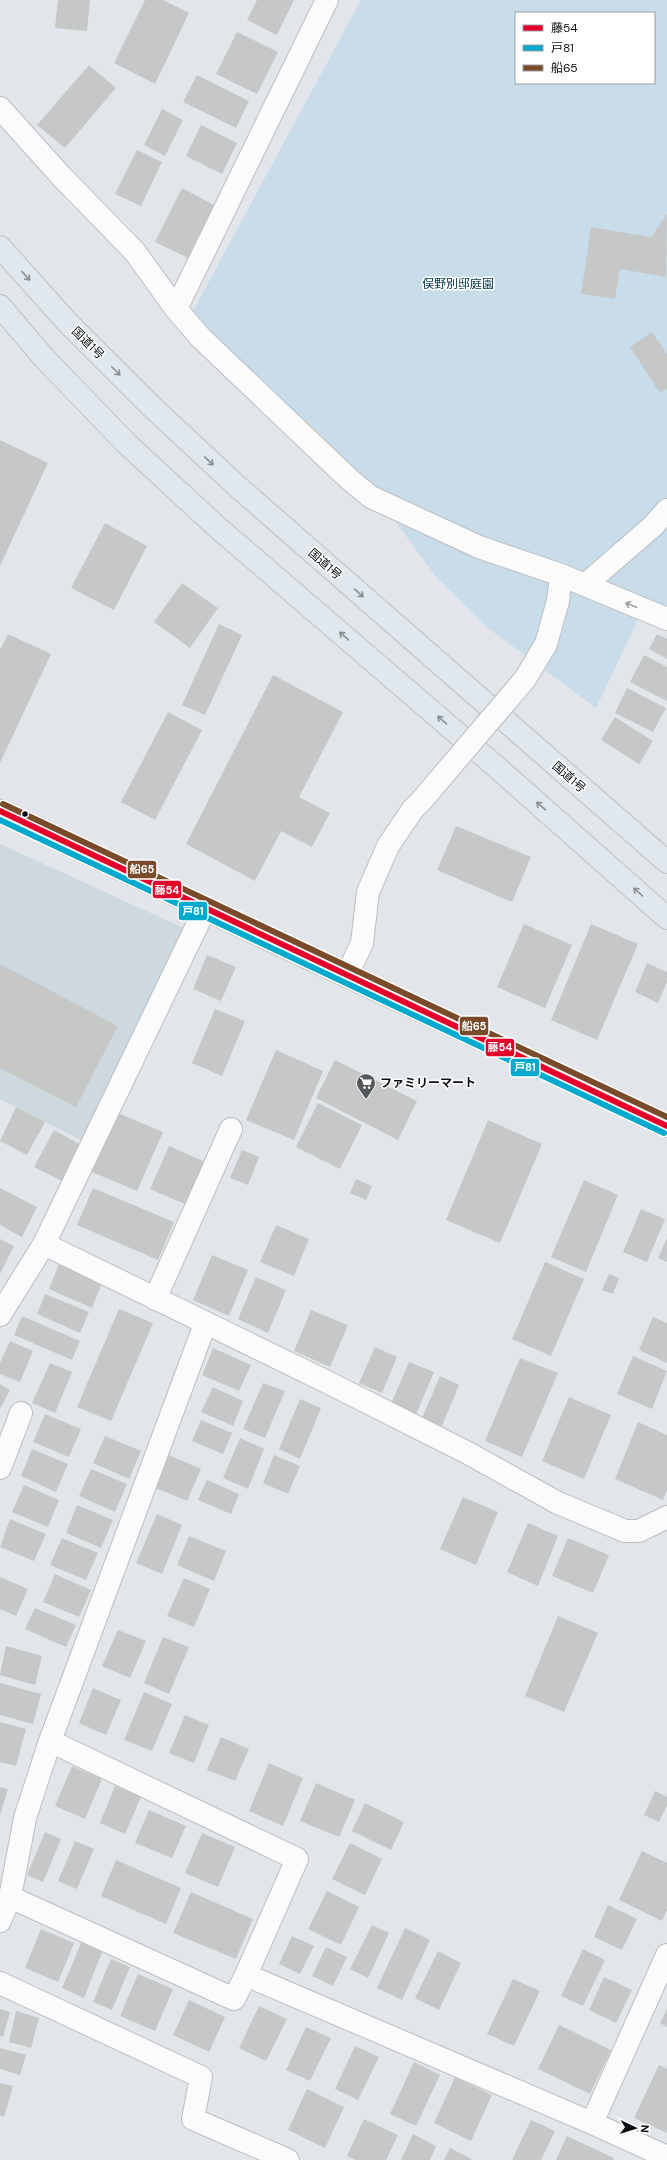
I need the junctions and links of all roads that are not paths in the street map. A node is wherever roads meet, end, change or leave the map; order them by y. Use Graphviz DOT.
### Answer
graph roads {
  1 [pos="327,0"];
  2 [pos="0,108"];
  3 [pos="0,248"];
  4 [pos="0,306"];
  5 [pos="176,309"];
  6 [pos="667,510"];
  7 [pos="561,575"];
  8 [pos="585,585"];
  9 [pos="667,619"];
  10 [pos="0,811"];
  11 [pos="667,862"];
  12 [pos="204,911"];
  13 [pos="667,918"];
  14 [pos="346,975"];
  15 [pos="667,1126"];
  16 [pos="231,1129"];
  17 [pos="44,1244"];
  18 [pos="155,1299"];
  19 [pos="0,1315"];
  20 [pos="205,1324"];
  21 [pos="21,1413"];
  22 [pos="5,1440"];
  23 [pos="0,1468"];
  24 [pos="667,1517"];
  25 [pos="50,1741"];
  26 [pos="3,1909"];
  27 [pos="667,1955"];
  28 [pos="246,1975"];
  29 [pos="0,1983"];
  30 [pos="592,2123"];
  31 [pos="667,2157"];
  32 [pos="288,2160"];
  1 -- 5 [label="street"];
  2 -- 5 [label="street"];
  3 -- 11 [label="highway, 国道1号, one-way"];
  13 -- 4 [label="highway, one-way"];
  5 -- 7 [label="street"];
  6 -- 8 [label="street"];
  7 -- 8 [label="street"];
  7 -- 14 [label="street, bridge"];
  9 -- 8 [label="street, one-way"];
  10 -- 12 [label="main road"];
  12 -- 14 [label="main road"];
  12 -- 17 [label="street"];
  14 -- 15 [label="main road"];
  16 -- 18 [label="street"];
  17 -- 18 [label="street"];
  17 -- 19 [label="street"];
  18 -- 20 [label="street"];
  20 -- 24 [label="street"];
  20 -- 25 [label="street"];
  21 -- 22 [label="street"];
  22 -- 23 [label="street"];
  25 -- 26 [label="street"];
  25 -- 28 [label="street"];
  26 -- 28 [label="street"];
  27 -- 30 [label="street"];
  28 -- 30 [label="street"];
  29 -- 32 [label="street"];
  30 -- 31 [label="street"];
}
